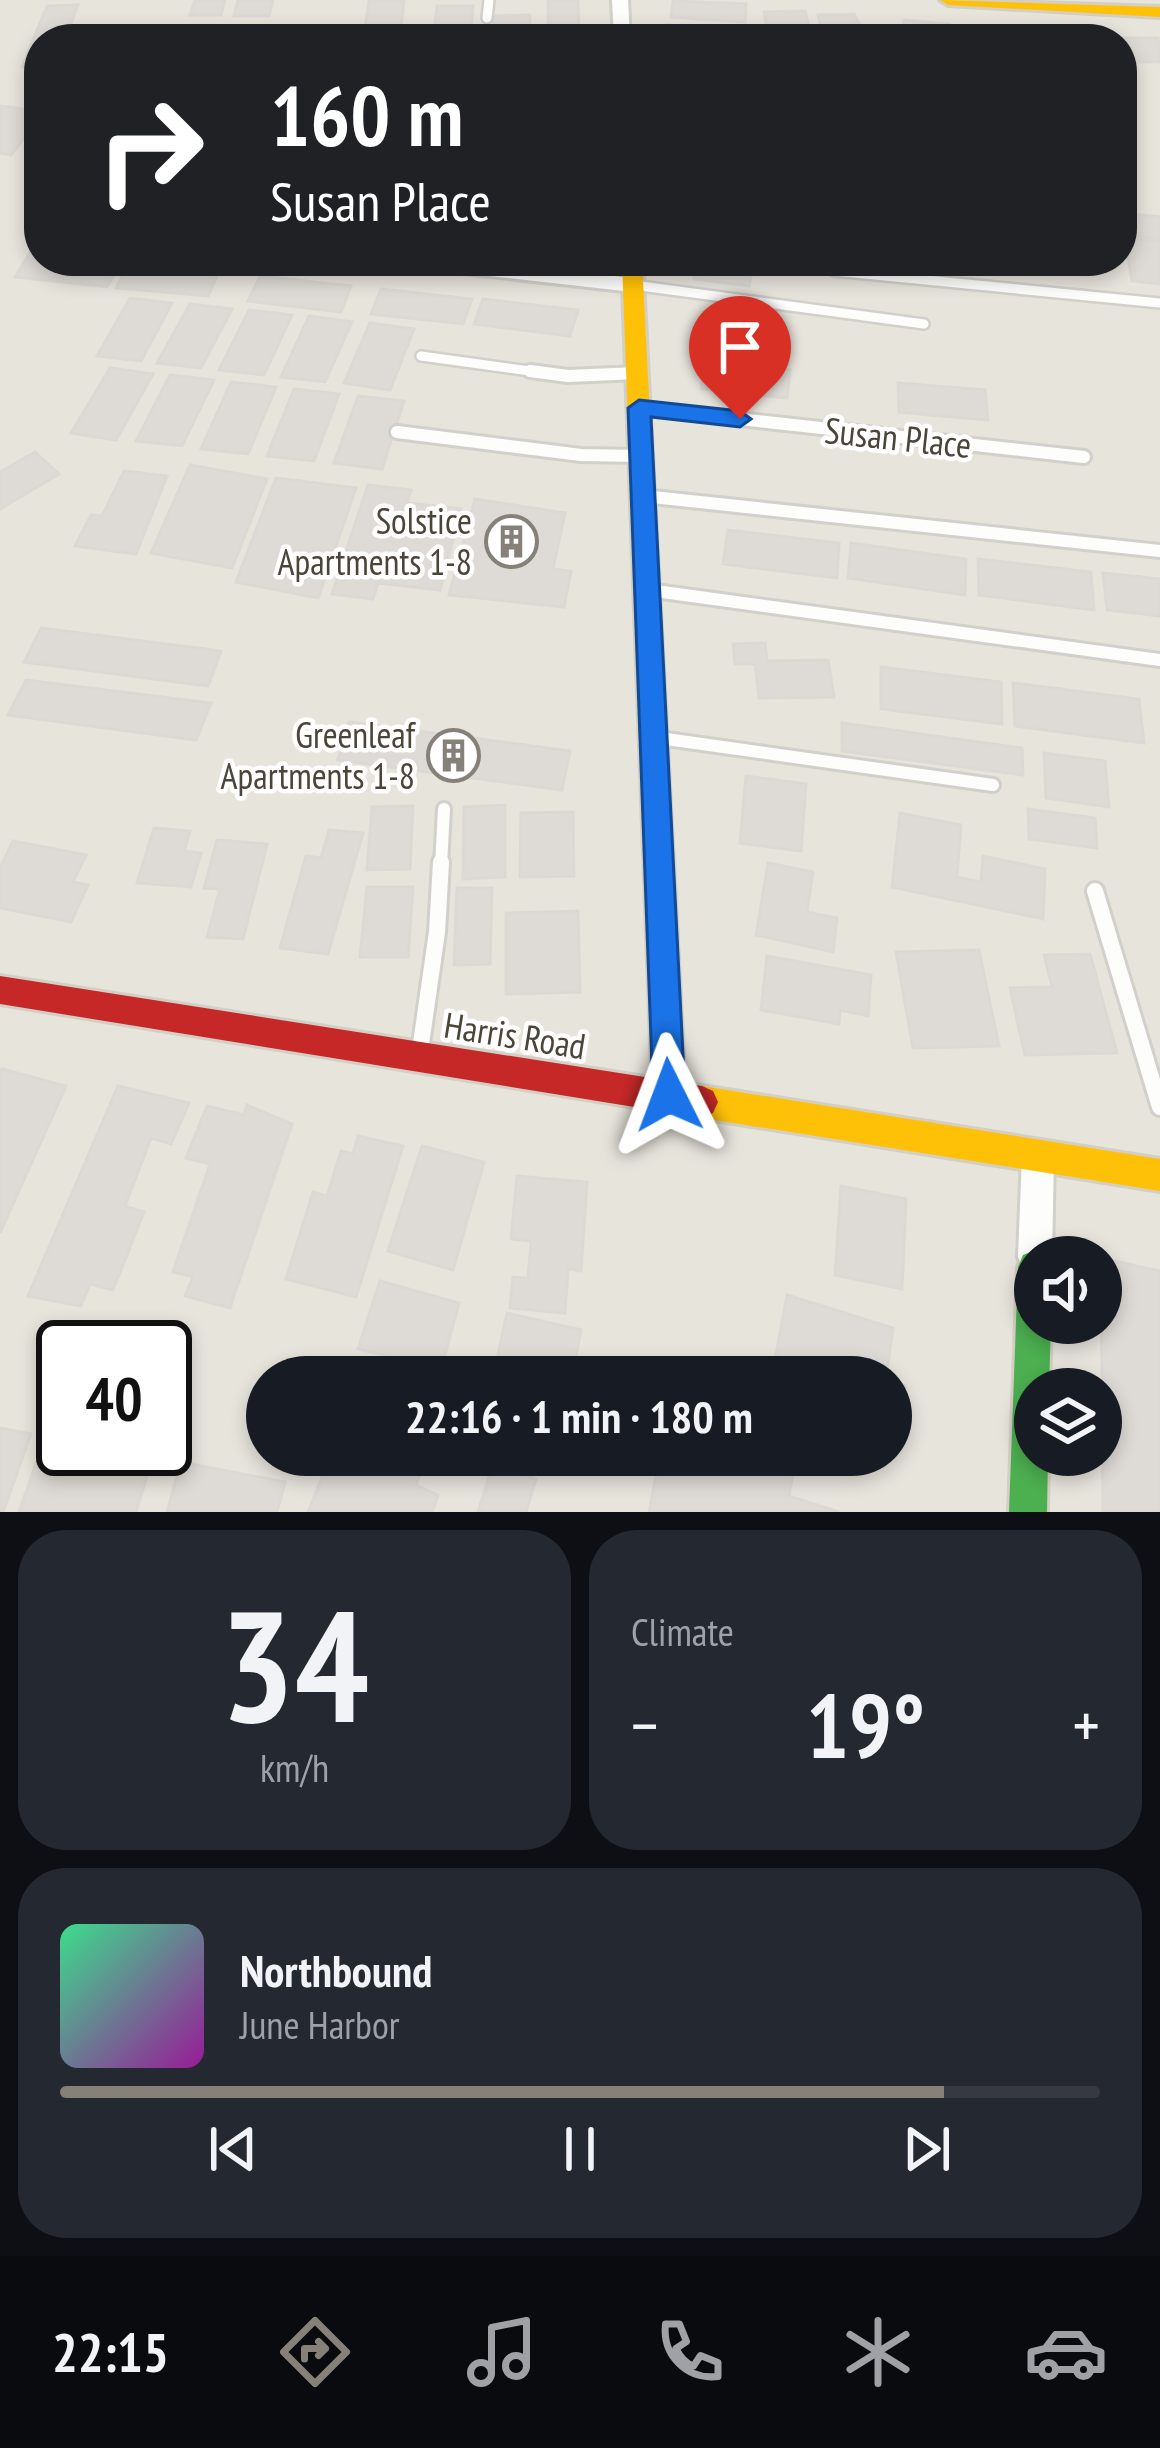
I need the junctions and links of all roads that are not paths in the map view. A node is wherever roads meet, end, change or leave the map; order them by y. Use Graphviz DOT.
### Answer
graph roads {
  1 [pos="489,0"];
  2 [pos="948,0"];
  3 [pos="993,2"];
  4 [pos="1160,12"];
  5 [pos="487,18"];
  6 [pos="633,276"];
  7 [pos="650,276"];
  8 [pos="876,276"];
  9 [pos="1160,303"];
  10 [pos="924,324"];
  11 [pos="422,356"];
  12 [pos="638,373"];
  13 [pos="639,408"];
  14 [pos="397,432"];
  15 [pos="642,456"];
  16 [pos="1084,458"];
  17 [pos="643,496"];
  18 [pos="1160,551"];
  19 [pos="646,590"];
  20 [pos="1160,660"];
  21 [pos="654,737"];
  22 [pos="993,784"];
  23 [pos="444,809"];
  24 [pos="1095,890"];
  25 [pos="0,990"];
  26 [pos="419,1056"];
  27 [pos="669,1095"];
  28 [pos="1160,1107"];
  29 [pos="1038,1156"];
  30 [pos="1160,1175"];
  31 [pos="1036,1236"];
  32 [pos="1033,1344"];
  33 [pos="1028,1512"];
  1 -- 5 [label="lane"];
  2 -- 3 [label="street"];
  3 -- 4 [label="street"];
  6 -- 12 [label="street"];
  7 -- 10 [label="lane"];
  8 -- 9 [label="lane"];
  11 -- 12 [label="lane"];
  12 -- 13 [label="street"];
  13 -- 15 [label="street"];
  13 -- 16 [label="lane, Susan Place"];
  14 -- 15 [label="lane"];
  15 -- 17 [label="street"];
  17 -- 18 [label="lane"];
  17 -- 19 [label="street"];
  19 -- 20 [label="lane"];
  19 -- 21 [label="street"];
  21 -- 22 [label="lane"];
  21 -- 27 [label="street"];
  23 -- 26 [label="lane"];
  24 -- 28 [label="lane"];
  25 -- 26 [label="street, Harris Road"];
  26 -- 27 [label="street, Harris Road"];
  27 -- 29 [label="street, Harris Road"];
  29 -- 30 [label="street, Harris Road"];
  29 -- 31 [label="street"];
  32 -- 33 [label="street"];
}
